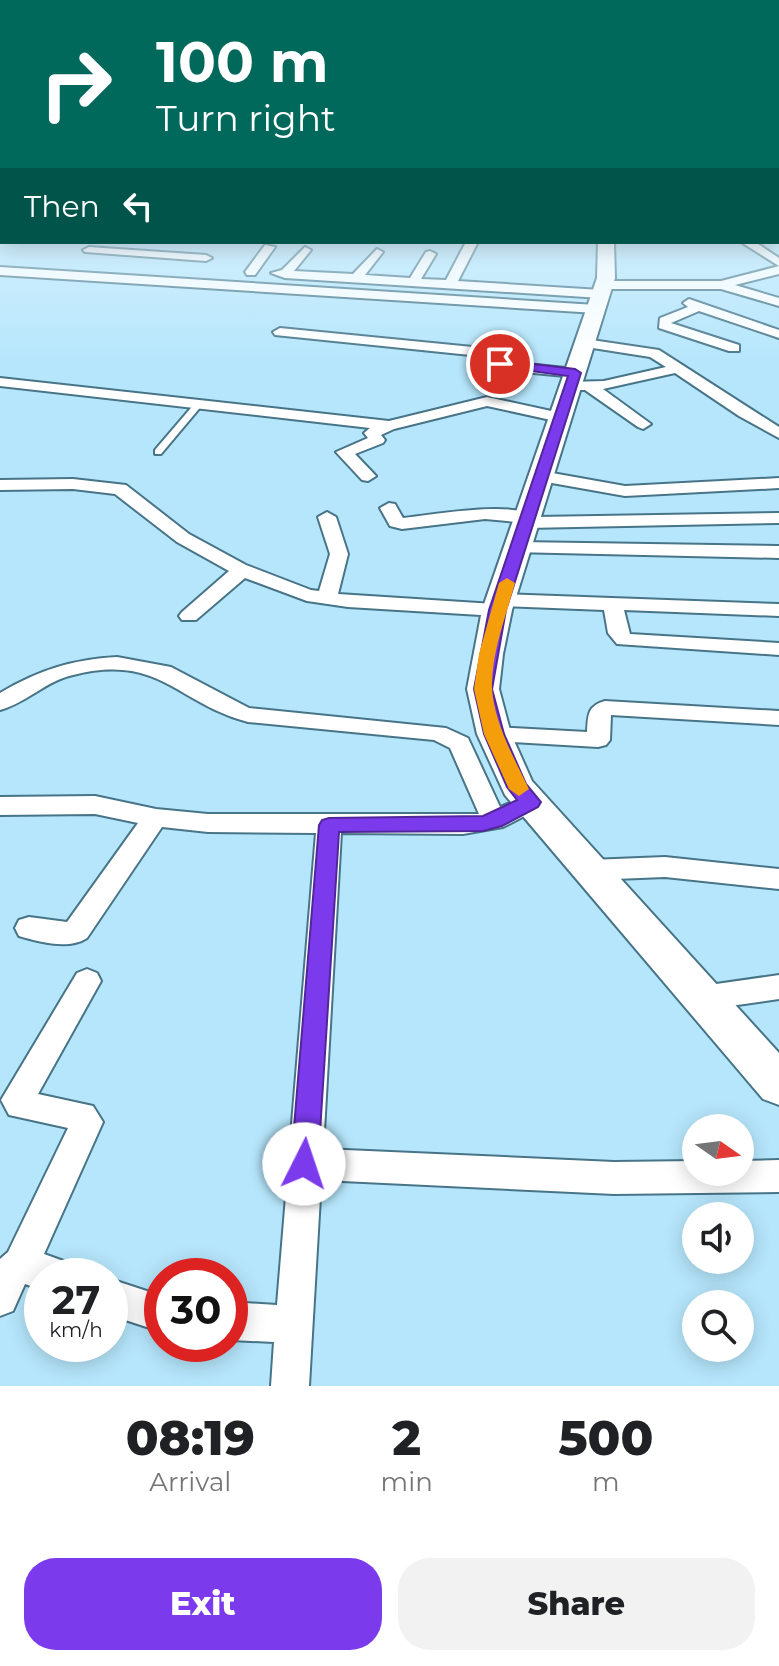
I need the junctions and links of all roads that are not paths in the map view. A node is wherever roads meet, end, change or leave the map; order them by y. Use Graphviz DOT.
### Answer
graph roads {
  1 [pos="175,244"];
  2 [pos="471,244"];
  3 [pos="605,244"];
  4 [pos="750,244"];
  5 [pos="269,247"];
  6 [pos="89,250"];
  7 [pos="305,250"];
  8 [pos="377,252"];
  9 [pos="430,254"];
  10 [pos="779,263"];
  11 [pos="204,265"];
  12 [pos="779,270"];
  13 [pos="0,271"];
  14 [pos="285,274"];
  15 [pos="356,278"];
  16 [pos="414,281"];
  17 [pos="183,283"];
  18 [pos="451,283"];
  19 [pos="684,285"];
  20 [pos="726,286"];
  21 [pos="590,299"];
  22 [pos="779,302"];
  23 [pos="700,306"];
  24 [pos="764,313"];
  25 [pos="280,332"];
  26 [pos="779,334"];
  27 [pos="734,348"];
  28 [pos="676,369"];
  29 [pos="573,372"];
  30 [pos="0,382"];
  31 [pos="199,404"];
  32 [pos="552,415"];
  33 [pos="643,424"];
  34 [pos="389,426"];
  35 [pos="779,433"];
  36 [pos="158,452"];
  37 [pos="368,476"];
  38 [pos="541,476"];
  39 [pos="779,483"];
  40 [pos="0,485"];
  41 [pos="389,508"];
  42 [pos="327,517"];
  43 [pos="779,518"];
  44 [pos="518,525"];
  45 [pos="779,552"];
  46 [pos="242,570"];
  47 [pos="327,598"];
  48 [pos="613,603"];
  49 [pos="491,607"];
  50 [pos="729,607"];
  51 [pos="779,610"];
  52 [pos="189,616"];
  53 [pos="740,646"];
  54 [pos="779,649"];
  55 [pos="0,703"];
  56 [pos="779,718"];
  57 [pos="494,734"];
  58 [pos="0,806"];
  59 [pos="513,811"];
  60 [pos="156,818"];
  61 [pos="329,825"];
  62 [pos="590,870"];
  63 [pos="779,879"];
  64 [pos="29,928"];
  65 [pos="87,981"];
  66 [pos="779,987"];
  67 [pos="702,998"];
  68 [pos="779,1085"];
  69 [pos="304,1164"];
  70 [pos="779,1176"];
  71 [pos="21,1265"];
  72 [pos="24,1266"];
  73 [pos="0,1298"];
  74 [pos="248,1322"];
  75 [pos="293,1325"];
  76 [pos="290,1386"];
  1 -- 11 [label="street"];
  2 -- 18 [label="street"];
  3 -- 21 [label="street"];
  4 -- 10 [label="street"];
  5 -- 14 [label="street"];
  6 -- 11 [label="street"];
  7 -- 14 [label="street"];
  8 -- 15 [label="street"];
  9 -- 16 [label="street"];
  11 -- 17 [label="street"];
  12 -- 20 [label="street"];
  13 -- 17 [label="street"];
  14 -- 15 [label="street"];
  15 -- 16 [label="street"];
  16 -- 18 [label="street"];
  17 -- 21 [label="street"];
  18 -- 21 [label="street"];
  19 -- 20 [label="street"];
  19 -- 21 [label="street"];
  19 -- 23 [label="street"];
  20 -- 22 [label="street"];
  20 -- 24 [label="street"];
  21 -- 29 [label="street"];
  23 -- 26 [label="street"];
  23 -- 27 [label="street"];
  25 -- 29 [label="street"];
  28 -- 29 [label="street"];
  28 -- 29 [label="street"];
  28 -- 35 [label="street"];
  29 -- 32 [label="street"];
  29 -- 33 [label="street"];
  30 -- 31 [label="street"];
  31 -- 34 [label="street"];
  31 -- 36 [label="lane"];
  32 -- 34 [label="street"];
  32 -- 38 [label="street"];
  34 -- 37 [label="street"];
  38 -- 39 [label="street"];
  38 -- 44 [label="street"];
  40 -- 46 [label="street"];
  41 -- 44 [label="street"];
  42 -- 47 [label="street"];
  43 -- 44 [label="street"];
  44 -- 45 [label="street"];
  44 -- 49 [label="street"];
  46 -- 47 [label="street"];
  46 -- 52 [label="street"];
  47 -- 49 [label="street"];
  48 -- 49 [label="street"];
  48 -- 50 [label="street"];
  48 -- 53 [label="street"];
  49 -- 57 [label="street"];
  50 -- 51 [label="street"];
  50 -- 53 [label="street"];
  53 -- 54 [label="street"];
  55 -- 59 [label="street"];
  56 -- 57 [label="street"];
  57 -- 59 [label="street"];
  58 -- 60 [label="street"];
  59 -- 61 [label="street"];
  59 -- 62 [label="street"];
  60 -- 61 [label="street"];
  60 -- 64 [label="street"];
  61 -- 69 [label="street"];
  62 -- 63 [label="street"];
  62 -- 67 [label="street"];
  65 -- 71 [label="street"];
  66 -- 67 [label="street"];
  67 -- 68 [label="street"];
  69 -- 70 [label="street"];
  69 -- 75 [label="street"];
  71 -- 72 [label="street"];
  71 -- 73 [label="street"];
  74 -- 75 [label="street"];
  75 -- 76 [label="street"];
}
